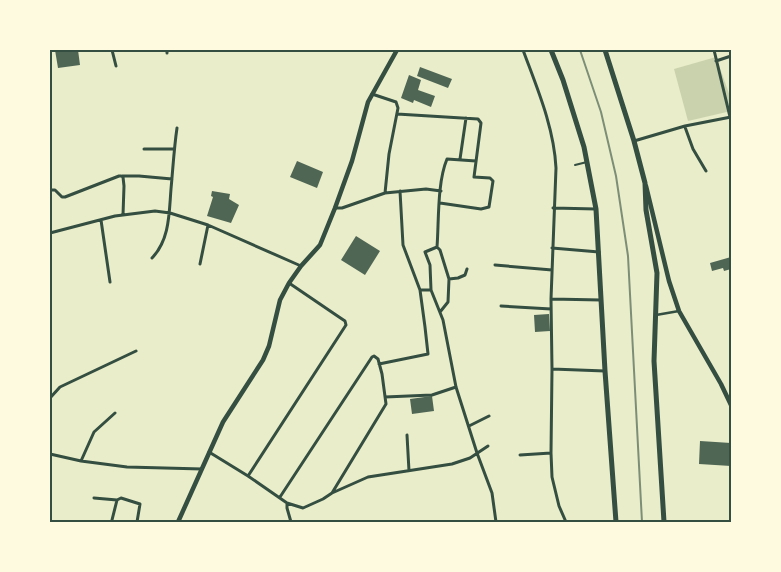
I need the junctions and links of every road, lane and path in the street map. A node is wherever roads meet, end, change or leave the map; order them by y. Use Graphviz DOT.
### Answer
graph roads {
  1 [pos="112,50"];
  2 [pos="397,50"];
  3 [pos="523,50"];
  4 [pos="551,50"];
  5 [pos="604,50"];
  6 [pos="714,50"];
  7 [pos="731,56"];
  8 [pos="716,62"];
  9 [pos="116,66"];
  10 [pos="372,94"];
  11 [pos="397,114"];
  12 [pos="730,117"];
  13 [pos="466,118"];
  14 [pos="685,126"];
  15 [pos="177,128"];
  16 [pos="634,141"];
  17 [pos="144,149"];
  18 [pos="174,149"];
  19 [pos="460,159"];
  20 [pos="476,161"];
  21 [pos="587,162"];
  22 [pos="575,165"];
  23 [pos="706,171"];
  24 [pos="122,176"];
  25 [pos="172,179"];
  26 [pos="645,182"];
  27 [pos="50,190"];
  28 [pos="441,190"];
  29 [pos="400,191"];
  30 [pos="385,192"];
  31 [pos="440,204"];
  32 [pos="335,208"];
  33 [pos="554,208"];
  34 [pos="596,209"];
  35 [pos="170,213"];
  36 [pos="123,214"];
  37 [pos="101,220"];
  38 [pos="208,225"];
  39 [pos="50,234"];
  40 [pos="437,247"];
  41 [pos="552,248"];
  42 [pos="599,252"];
  43 [pos="152,258"];
  44 [pos="200,264"];
  45 [pos="495,265"];
  46 [pos="300,266"];
  47 [pos="467,269"];
  48 [pos="552,270"];
  49 [pos="449,279"];
  50 [pos="110,282"];
  51 [pos="289,283"];
  52 [pos="420,290"];
  53 [pos="431,290"];
  54 [pos="551,299"];
  55 [pos="601,300"];
  56 [pos="501,306"];
  57 [pos="551,309"];
  58 [pos="679,311"];
  59 [pos="440,312"];
  60 [pos="656,316"];
  61 [pos="136,351"];
  62 [pos="379,364"];
  63 [pos="552,370"];
  64 [pos="606,371"];
  65 [pos="456,388"];
  66 [pos="50,398"];
  67 [pos="385,398"];
  68 [pos="731,405"];
  69 [pos="114,413"];
  70 [pos="489,416"];
  71 [pos="469,426"];
  72 [pos="407,435"];
  73 [pos="488,446"];
  74 [pos="210,452"];
  75 [pos="477,453"];
  76 [pos="550,453"];
  77 [pos="50,454"];
  78 [pos="520,455"];
  79 [pos="81,461"];
  80 [pos="202,469"];
  81 [pos="409,471"];
  82 [pos="248,476"];
  83 [pos="332,493"];
  84 [pos="280,497"];
  85 [pos="94,498"];
  86 [pos="117,500"];
  87 [pos="287,503"];
  88 [pos="112,520"];
  89 [pos="137,522"];
  90 [pos="178,522"];
  91 [pos="291,522"];
  92 [pos="496,522"];
  93 [pos="566,522"];
  94 [pos="616,522"];
  95 [pos="664,522"];
  1 -- 9 [label="street"];
  2 -- 10 [label="main road"];
  3 -- 33 [label="street"];
  4 -- 21 [label="main road"];
  5 -- 16 [label="main road"];
  6 -- 8 [label="street"];
  7 -- 8 [label="street"];
  8 -- 12 [label="street"];
  10 -- 11 [label="street"];
  10 -- 32 [label="main road"];
  11 -- 13 [label="street"];
  11 -- 30 [label="street"];
  12 -- 14 [label="street"];
  13 -- 19 [label="street"];
  13 -- 20 [label="street"];
  14 -- 16 [label="street"];
  14 -- 23 [label="street"];
  15 -- 18 [label="street"];
  16 -- 26 [label="main road"];
  17 -- 18 [label="street"];
  18 -- 25 [label="street"];
  19 -- 20 [label="street"];
  19 -- 28 [label="street"];
  20 -- 31 [label="street"];
  21 -- 22 [label="lane"];
  21 -- 34 [label="main road"];
  24 -- 25 [label="street"];
  24 -- 27 [label="street"];
  24 -- 36 [label="street"];
  25 -- 35 [label="street"];
  26 -- 58 [label="main road"];
  26 -- 60 [label="main road"];
  28 -- 29 [label="street"];
  28 -- 31 [label="street"];
  29 -- 30 [label="street"];
  29 -- 52 [label="street"];
  30 -- 32 [label="street"];
  31 -- 40 [label="street"];
  32 -- 46 [label="main road"];
  33 -- 34 [label="street"];
  33 -- 41 [label="street"];
  34 -- 42 [label="main road"];
  35 -- 36 [label="street"];
  35 -- 38 [label="street"];
  35 -- 43 [label="street"];
  36 -- 37 [label="street"];
  37 -- 39 [label="street"];
  37 -- 50 [label="street"];
  38 -- 44 [label="street"];
  38 -- 46 [label="street"];
  40 -- 49 [label="street"];
  40 -- 53 [label="street"];
  41 -- 42 [label="street"];
  41 -- 48 [label="street"];
  42 -- 55 [label="main road"];
  45 -- 48 [label="street"];
  46 -- 51 [label="main road"];
  47 -- 49 [label="street"];
  48 -- 54 [label="street"];
  49 -- 59 [label="street"];
  51 -- 74 [label="main road"];
  51 -- 82 [label="street"];
  52 -- 53 [label="street"];
  52 -- 62 [label="street"];
  53 -- 59 [label="street"];
  54 -- 55 [label="street"];
  54 -- 57 [label="street"];
  55 -- 64 [label="main road"];
  56 -- 57 [label="street"];
  57 -- 63 [label="street"];
  58 -- 60 [label="street"];
  58 -- 68 [label="main road"];
  59 -- 65 [label="street"];
  60 -- 95 [label="main road"];
  61 -- 66 [label="street"];
  62 -- 67 [label="street"];
  62 -- 84 [label="street"];
  63 -- 64 [label="street"];
  63 -- 76 [label="street"];
  64 -- 94 [label="main road"];
  65 -- 67 [label="street"];
  65 -- 71 [label="street"];
  67 -- 83 [label="street"];
  69 -- 79 [label="street"];
  70 -- 71 [label="street"];
  71 -- 75 [label="street"];
  72 -- 81 [label="street"];
  73 -- 75 [label="street"];
  74 -- 80 [label="main road"];
  74 -- 82 [label="street"];
  75 -- 81 [label="street"];
  75 -- 92 [label="street"];
  76 -- 78 [label="street"];
  76 -- 93 [label="street"];
  77 -- 79 [label="street"];
  79 -- 80 [label="street"];
  80 -- 90 [label="main road"];
  81 -- 83 [label="street"];
  82 -- 84 [label="street"];
  83 -- 87 [label="street"];
  84 -- 87 [label="street"];
  85 -- 86 [label="street"];
  86 -- 88 [label="street"];
  86 -- 89 [label="street"];
  87 -- 91 [label="street"];
}
